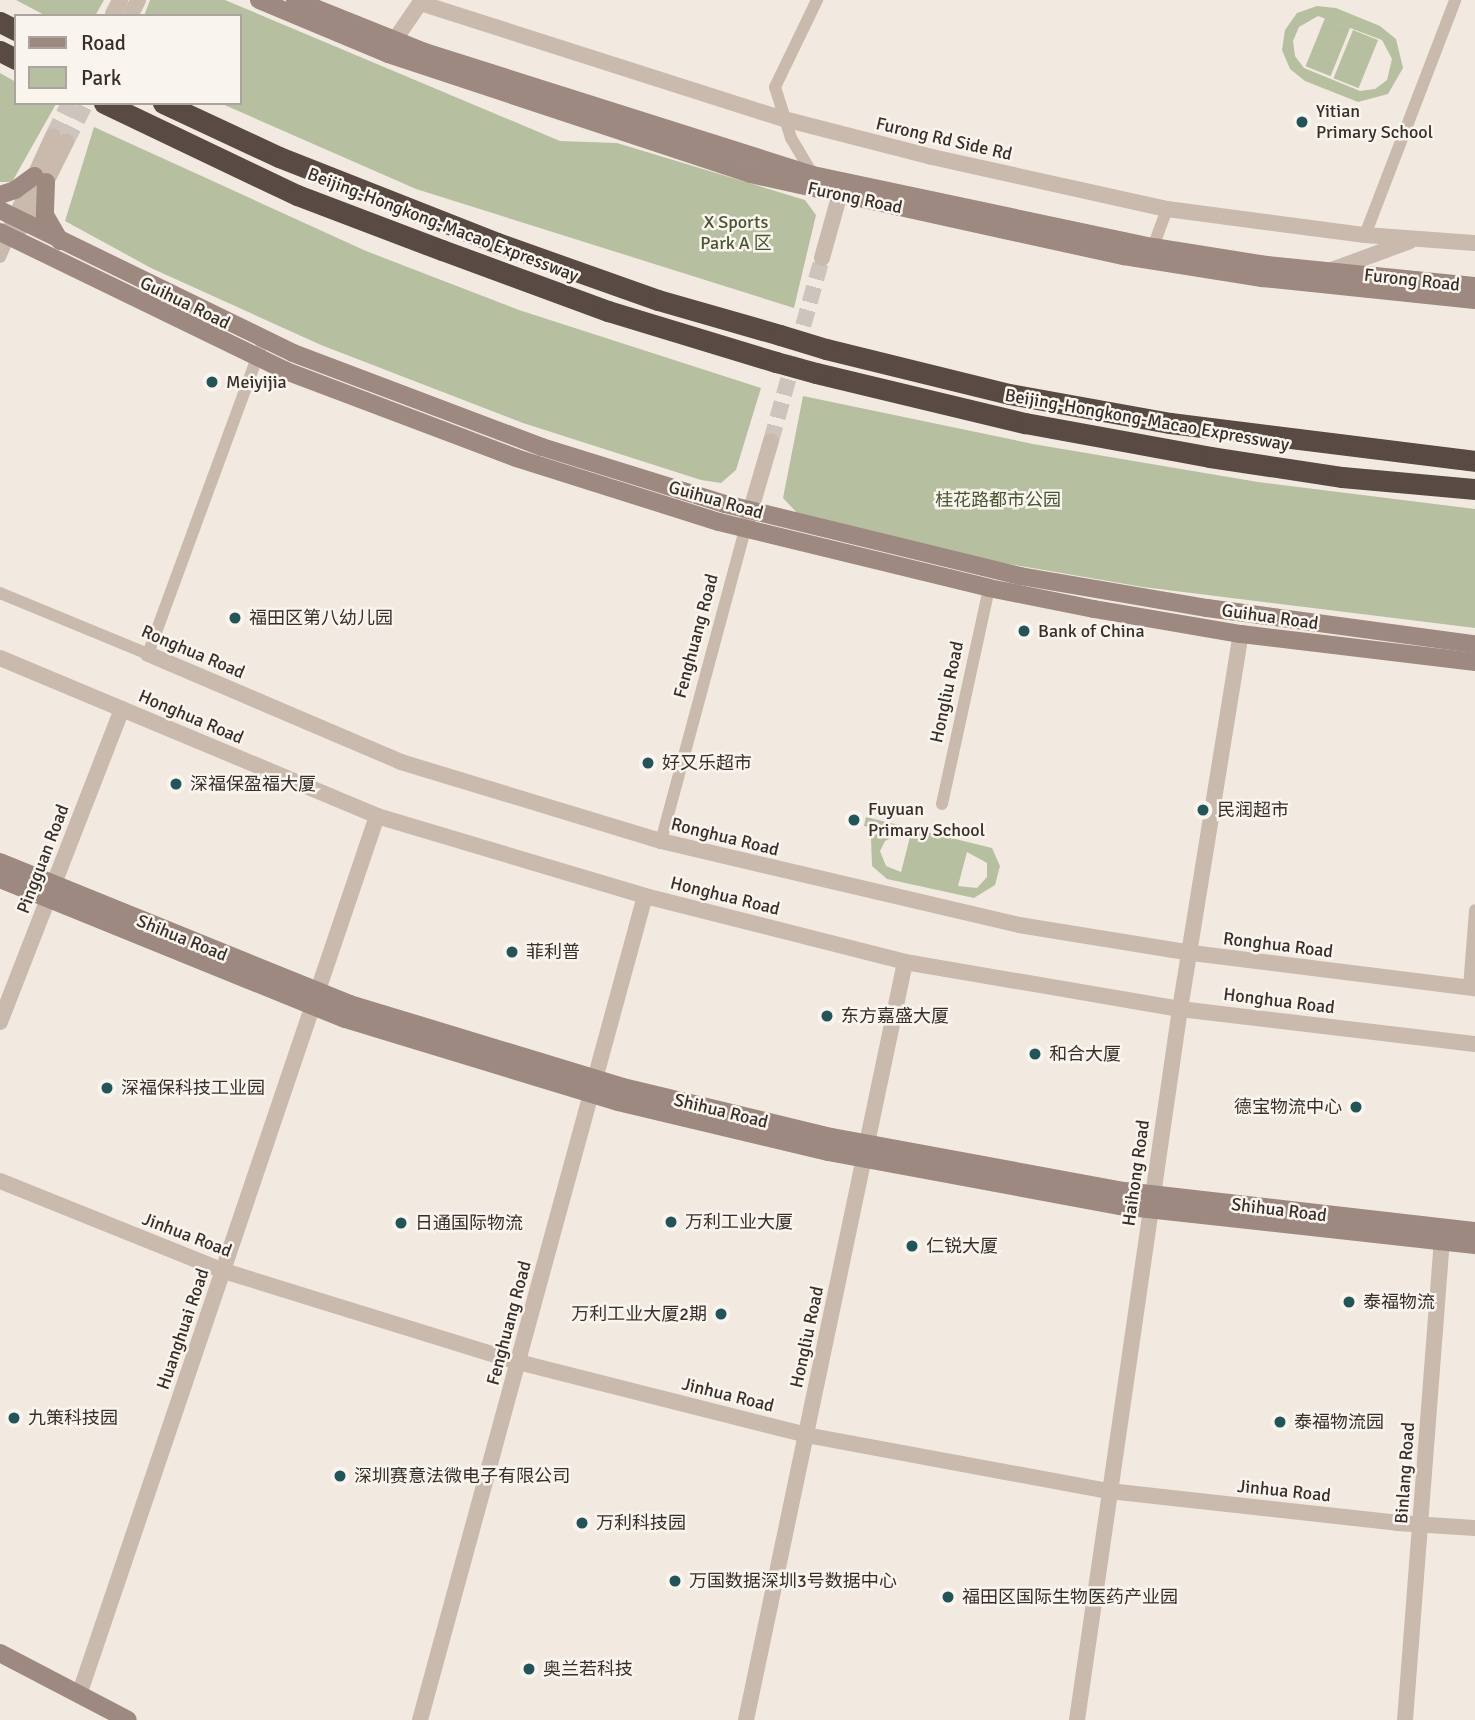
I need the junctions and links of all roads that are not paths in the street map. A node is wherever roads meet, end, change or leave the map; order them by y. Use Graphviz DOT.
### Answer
graph roads {
  1 [pos="259,0"];
  2 [pos="295,0"];
  3 [pos="817,0"];
  4 [pos="1455,0"];
  5 [pos="394,41"];
  6 [pos="108,105"];
  7 [pos="167,105"];
  8 [pos="784,119"];
  9 [pos="60,139"];
  10 [pos="813,174"];
  11 [pos="40,179"];
  12 [pos="842,188"];
  13 [pos="0,195"];
  14 [pos="1167,209"];
  15 [pos="13,217"];
  16 [pos="5,234"];
  17 [pos="1365,235"];
  18 [pos="1412,240"];
  19 [pos="1475,243"];
  20 [pos="63,244"];
  21 [pos="1153,247"];
  22 [pos="0,257"];
  23 [pos="822,258"];
  24 [pos="1327,272"];
  25 [pos="1475,286"];
  26 [pos="1475,300"];
  27 [pos="264,340"];
  28 [pos="257,358"];
  29 [pos="771,441"];
  30 [pos="1475,461"];
  31 [pos="1475,489"];
  32 [pos="751,511"];
  33 [pos="745,529"];
  34 [pos="989,588"];
  35 [pos="0,593"];
  36 [pos="1241,634"];
  37 [pos="1475,644"];
  38 [pos="148,654"];
  39 [pos="0,658"];
  40 [pos="1475,662"];
  41 [pos="122,709"];
  42 [pos="943,804"];
  43 [pos="377,816"];
  44 [pos="661,841"];
  45 [pos="0,862"];
  46 [pos="0,879"];
  47 [pos="51,892"];
  48 [pos="645,896"];
  49 [pos="1475,910"];
  50 [pos="1192,953"];
  51 [pos="905,962"];
  52 [pos="1472,988"];
  53 [pos="315,1000"];
  54 [pos="1180,1009"];
  55 [pos="0,1022"];
  56 [pos="1475,1044"];
  57 [pos="593,1087"];
  58 [pos="865,1152"];
  59 [pos="0,1181"];
  60 [pos="1151,1203"];
  61 [pos="1475,1231"];
  62 [pos="1443,1236"];
  63 [pos="1475,1245"];
  64 [pos="224,1270"];
  65 [pos="518,1362"];
  66 [pos="806,1435"];
  67 [pos="1109,1491"];
  68 [pos="1421,1525"];
  69 [pos="1475,1528"];
  70 [pos="0,1653"];
  71 [pos="79,1695"];
  72 [pos="128,1720"];
  73 [pos="420,1720"];
  74 [pos="746,1720"];
  75 [pos="1077,1720"];
  76 [pos="1405,1720"];
  1 -- 12 [label="main road, Furong Road"];
  2 -- 5 [label="main road, Furong Road"];
  3 -- 8 [label="street"];
  4 -- 17 [label="street"];
  5 -- 8 [label="street, Furong Rd Side Rd"];
  5 -- 10 [label="main road, Furong Road"];
  6 -- 31 [label="highway, Beijing-Hongkong-Macao Expressway, bridge"];
  7 -- 30 [label="highway, Beijing-Hongkong-Macao Expressway, bridge"];
  8 -- 10 [label="street"];
  8 -- 14 [label="street, Furong Rd Side Rd"];
  9 -- 11 [label="street"];
  10 -- 12 [label="main road, Furong Road"];
  11 -- 13 [label="main road"];
  11 -- 15 [label="street"];
  11 -- 20 [label="main road"];
  12 -- 21 [label="main road, Furong Road"];
  12 -- 23 [label="street"];
  12 -- 26 [label="main road, Furong Road"];
  14 -- 17 [label="street, Furong Rd Side Rd"];
  14 -- 21 [label="street"];
  15 -- 16 [label="street"];
  15 -- 20 [label="main road, Guihua Road"];
  16 -- 22 [label="street"];
  16 -- 28 [label="main road, Guihua Road"];
  17 -- 18 [label="street, Furong Rd Side Rd"];
  18 -- 19 [label="street, Furong Rd Side Rd"];
  18 -- 24 [label="street"];
  20 -- 27 [label="main road, Guihua Road"];
  21 -- 24 [label="main road, Furong Road"];
  24 -- 25 [label="main road, Furong Road"];
  27 -- 28 [label="street"];
  27 -- 32 [label="main road, Guihua Road"];
  28 -- 33 [label="main road, Guihua Road"];
  28 -- 38 [label="street"];
  29 -- 32 [label="street, Fenghuang Road"];
  32 -- 33 [label="street, Fenghuang Road"];
  32 -- 37 [label="main road, Guihua Road"];
  33 -- 34 [label="main road, Guihua Road"];
  33 -- 44 [label="street, Fenghuang Road"];
  34 -- 36 [label="main road, Guihua Road"];
  34 -- 42 [label="street, Hongliu Road"];
  35 -- 38 [label="street, Ronghua Road"];
  36 -- 40 [label="main road, Guihua Road"];
  36 -- 50 [label="street, Haihong Road"];
  38 -- 44 [label="street, Ronghua Road"];
  39 -- 41 [label="street, Honghua Road"];
  41 -- 43 [label="street, Honghua Road"];
  41 -- 47 [label="street, Pingguan Road"];
  43 -- 48 [label="street, Honghua Road"];
  43 -- 53 [label="street, Huanghuai Road"];
  44 -- 50 [label="street, Ronghua Road"];
  45 -- 47 [label="main road, Shihua Road"];
  46 -- 47 [label="main road, Shihua Road"];
  47 -- 53 [label="main road, Shihua Road"];
  47 -- 55 [label="street, Pingguan Road"];
  48 -- 51 [label="street, Honghua Road"];
  48 -- 57 [label="street, Fenghuang Road"];
  49 -- 52 [label="street"];
  50 -- 52 [label="street, Ronghua Road"];
  50 -- 54 [label="street, Haihong Road"];
  51 -- 54 [label="street, Honghua Road"];
  51 -- 58 [label="street, Hongliu Road"];
  53 -- 57 [label="main road, Shihua Road"];
  53 -- 64 [label="street, Huanghuai Road"];
  54 -- 56 [label="street, Honghua Road"];
  54 -- 60 [label="street, Haihong Road"];
  57 -- 58 [label="main road, Shihua Road"];
  57 -- 65 [label="street, Fenghuang Road"];
  58 -- 60 [label="main road, Shihua Road"];
  58 -- 66 [label="street, Hongliu Road"];
  59 -- 64 [label="street, Jinhua Road"];
  60 -- 62 [label="main road, Shihua Road"];
  60 -- 67 [label="street, Haihong Road"];
  61 -- 62 [label="main road, Shihua Road"];
  62 -- 63 [label="main road, Shihua Road"];
  62 -- 68 [label="street, Binlang Road"];
  64 -- 65 [label="street, Jinhua Road"];
  64 -- 71 [label="street, Huanghuai Road"];
  65 -- 66 [label="street, Jinhua Road"];
  65 -- 73 [label="street, Fenghuang Road"];
  66 -- 67 [label="street, Jinhua Road"];
  66 -- 74 [label="street, Hongliu Road"];
  67 -- 68 [label="street, Jinhua Road"];
  67 -- 75 [label="street, Haihong Road"];
  68 -- 69 [label="street, Jinhua Road"];
  68 -- 76 [label="street, Binlang Road"];
  70 -- 71 [label="main road"];
  71 -- 72 [label="main road"];
}
